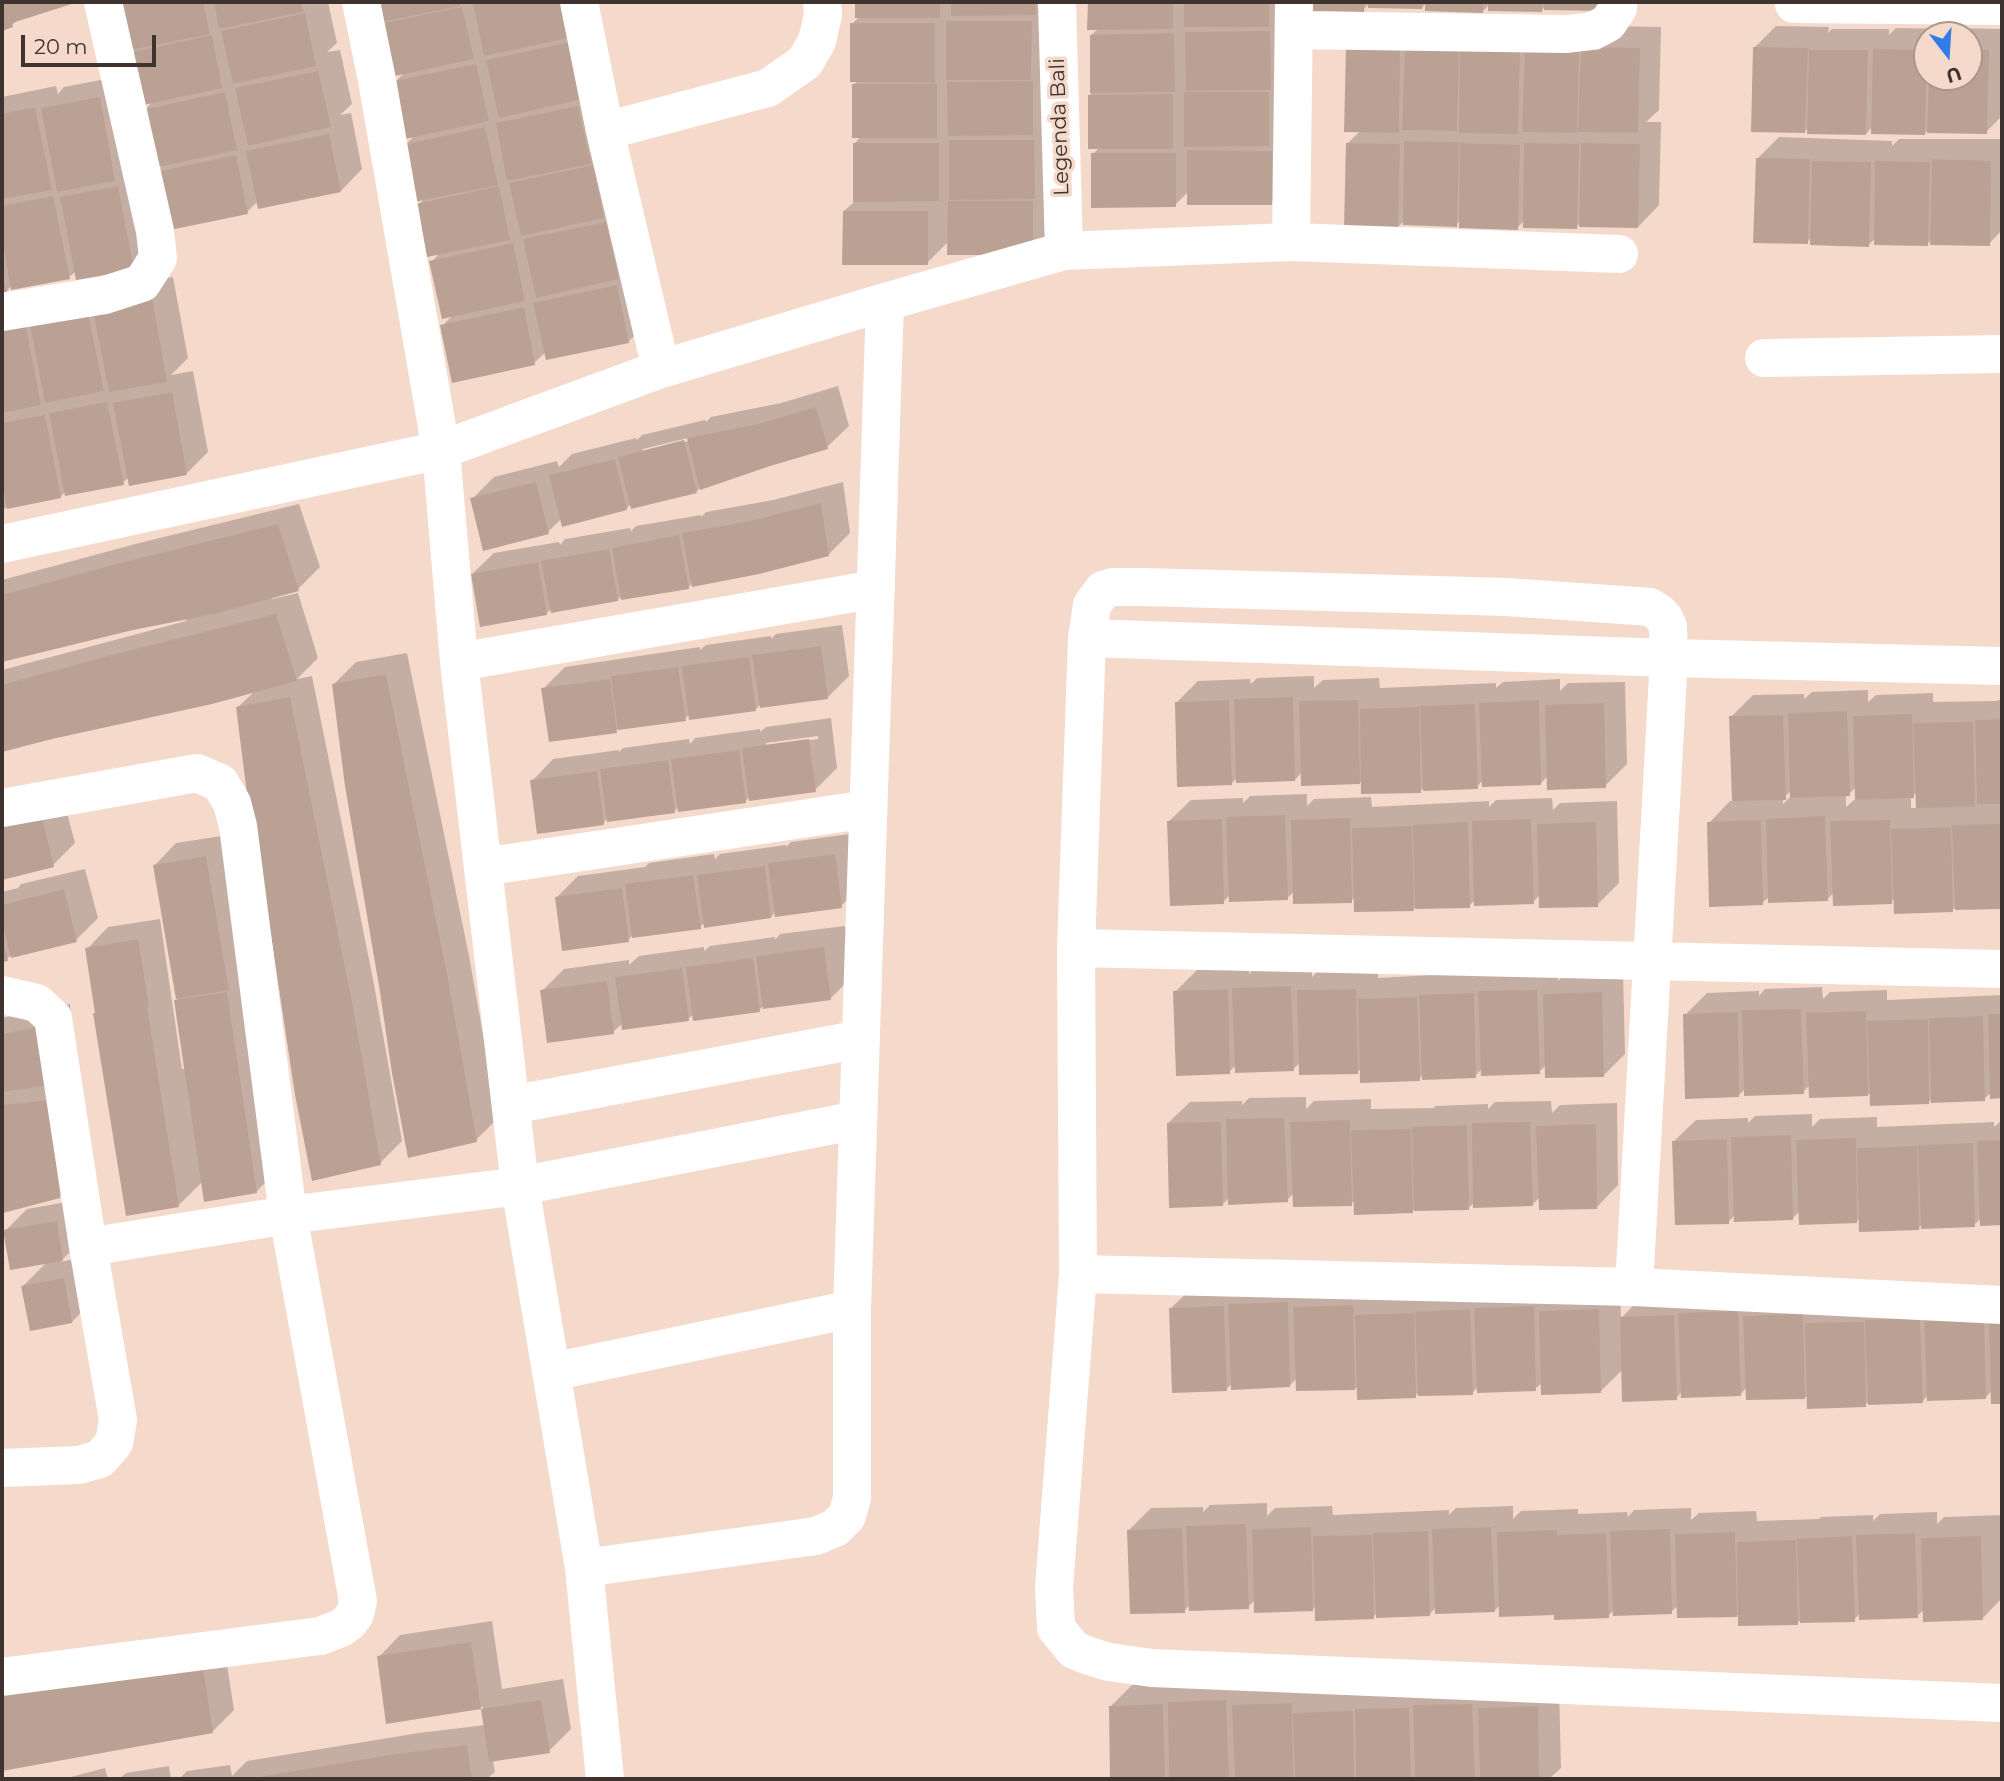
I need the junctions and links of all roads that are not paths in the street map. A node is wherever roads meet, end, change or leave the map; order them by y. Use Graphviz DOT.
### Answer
graph roads {
  1 [pos="103,2"];
  2 [pos="361,2"];
  3 [pos="579,2"];
  4 [pos="822,2"];
  5 [pos="1057,2"];
  6 [pos="1618,2"];
  7 [pos="1794,4"];
  8 [pos="2002,6"];
  9 [pos="1294,16"];
  10 [pos="605,131"];
  11 [pos="1291,242"];
  12 [pos="1064,251"];
  13 [pos="1619,254"];
  14 [pos="885,302"];
  15 [pos="2,312"];
  16 [pos="2002,354"];
  17 [pos="1764,358"];
  18 [pos="660,369"];
  19 [pos="441,450"];
  20 [pos="2,544"];
  21 [pos="876,589"];
  22 [pos="1087,638"];
  23 [pos="1669,658"];
  24 [pos="459,662"];
  25 [pos="2002,666"];
  26 [pos="2,808"];
  27 [pos="868,809"];
  28 [pos="483,867"];
  29 [pos="1076,948"];
  30 [pos="1652,960"];
  31 [pos="2002,969"];
  32 [pos="2,995"];
  33 [pos="861,1039"];
  34 [pos="511,1105"];
  35 [pos="858,1120"];
  36 [pos="520,1186"];
  37 [pos="288,1215"];
  38 [pos="88,1247"];
  39 [pos="1078,1274"];
  40 [pos="1634,1287"];
  41 [pos="2002,1304"];
  42 [pos="852,1309"];
  43 [pos="551,1372"];
  44 [pos="2,1468"];
  45 [pos="584,1568"];
  46 [pos="2,1677"];
  47 [pos="2002,1703"];
  48 [pos="605,1779"];
  1 -- 15 [label="street"];
  2 -- 19 [label="street"];
  3 -- 10 [label="street"];
  4 -- 10 [label="street"];
  5 -- 12 [label="street, Legenda Bali"];
  6 -- 9 [label="street"];
  7 -- 8 [label="street"];
  9 -- 11 [label="street"];
  10 -- 18 [label="street"];
  11 -- 12 [label="street"];
  11 -- 13 [label="street"];
  12 -- 14 [label="street"];
  14 -- 18 [label="street"];
  14 -- 21 [label="street"];
  16 -- 17 [label="street"];
  18 -- 19 [label="street"];
  19 -- 20 [label="street"];
  19 -- 24 [label="street"];
  21 -- 24 [label="street"];
  21 -- 27 [label="street"];
  22 -- 23 [label="street"];
  22 -- 23 [label="street"];
  22 -- 29 [label="street"];
  23 -- 25 [label="street"];
  23 -- 30 [label="street"];
  24 -- 28 [label="street"];
  26 -- 37 [label="street"];
  27 -- 28 [label="street"];
  27 -- 33 [label="street"];
  28 -- 34 [label="street"];
  29 -- 30 [label="street"];
  29 -- 39 [label="street"];
  30 -- 31 [label="street"];
  30 -- 40 [label="street"];
  32 -- 38 [label="street"];
  33 -- 34 [label="street"];
  33 -- 35 [label="street"];
  34 -- 36 [label="street"];
  35 -- 36 [label="street"];
  35 -- 42 [label="street"];
  36 -- 37 [label="street"];
  36 -- 43 [label="street"];
  37 -- 38 [label="street"];
  37 -- 46 [label="street"];
  38 -- 44 [label="street"];
  39 -- 40 [label="street"];
  39 -- 47 [label="street"];
  40 -- 41 [label="street"];
  42 -- 43 [label="street"];
  42 -- 45 [label="street"];
  43 -- 45 [label="street"];
  45 -- 48 [label="street"];
}
